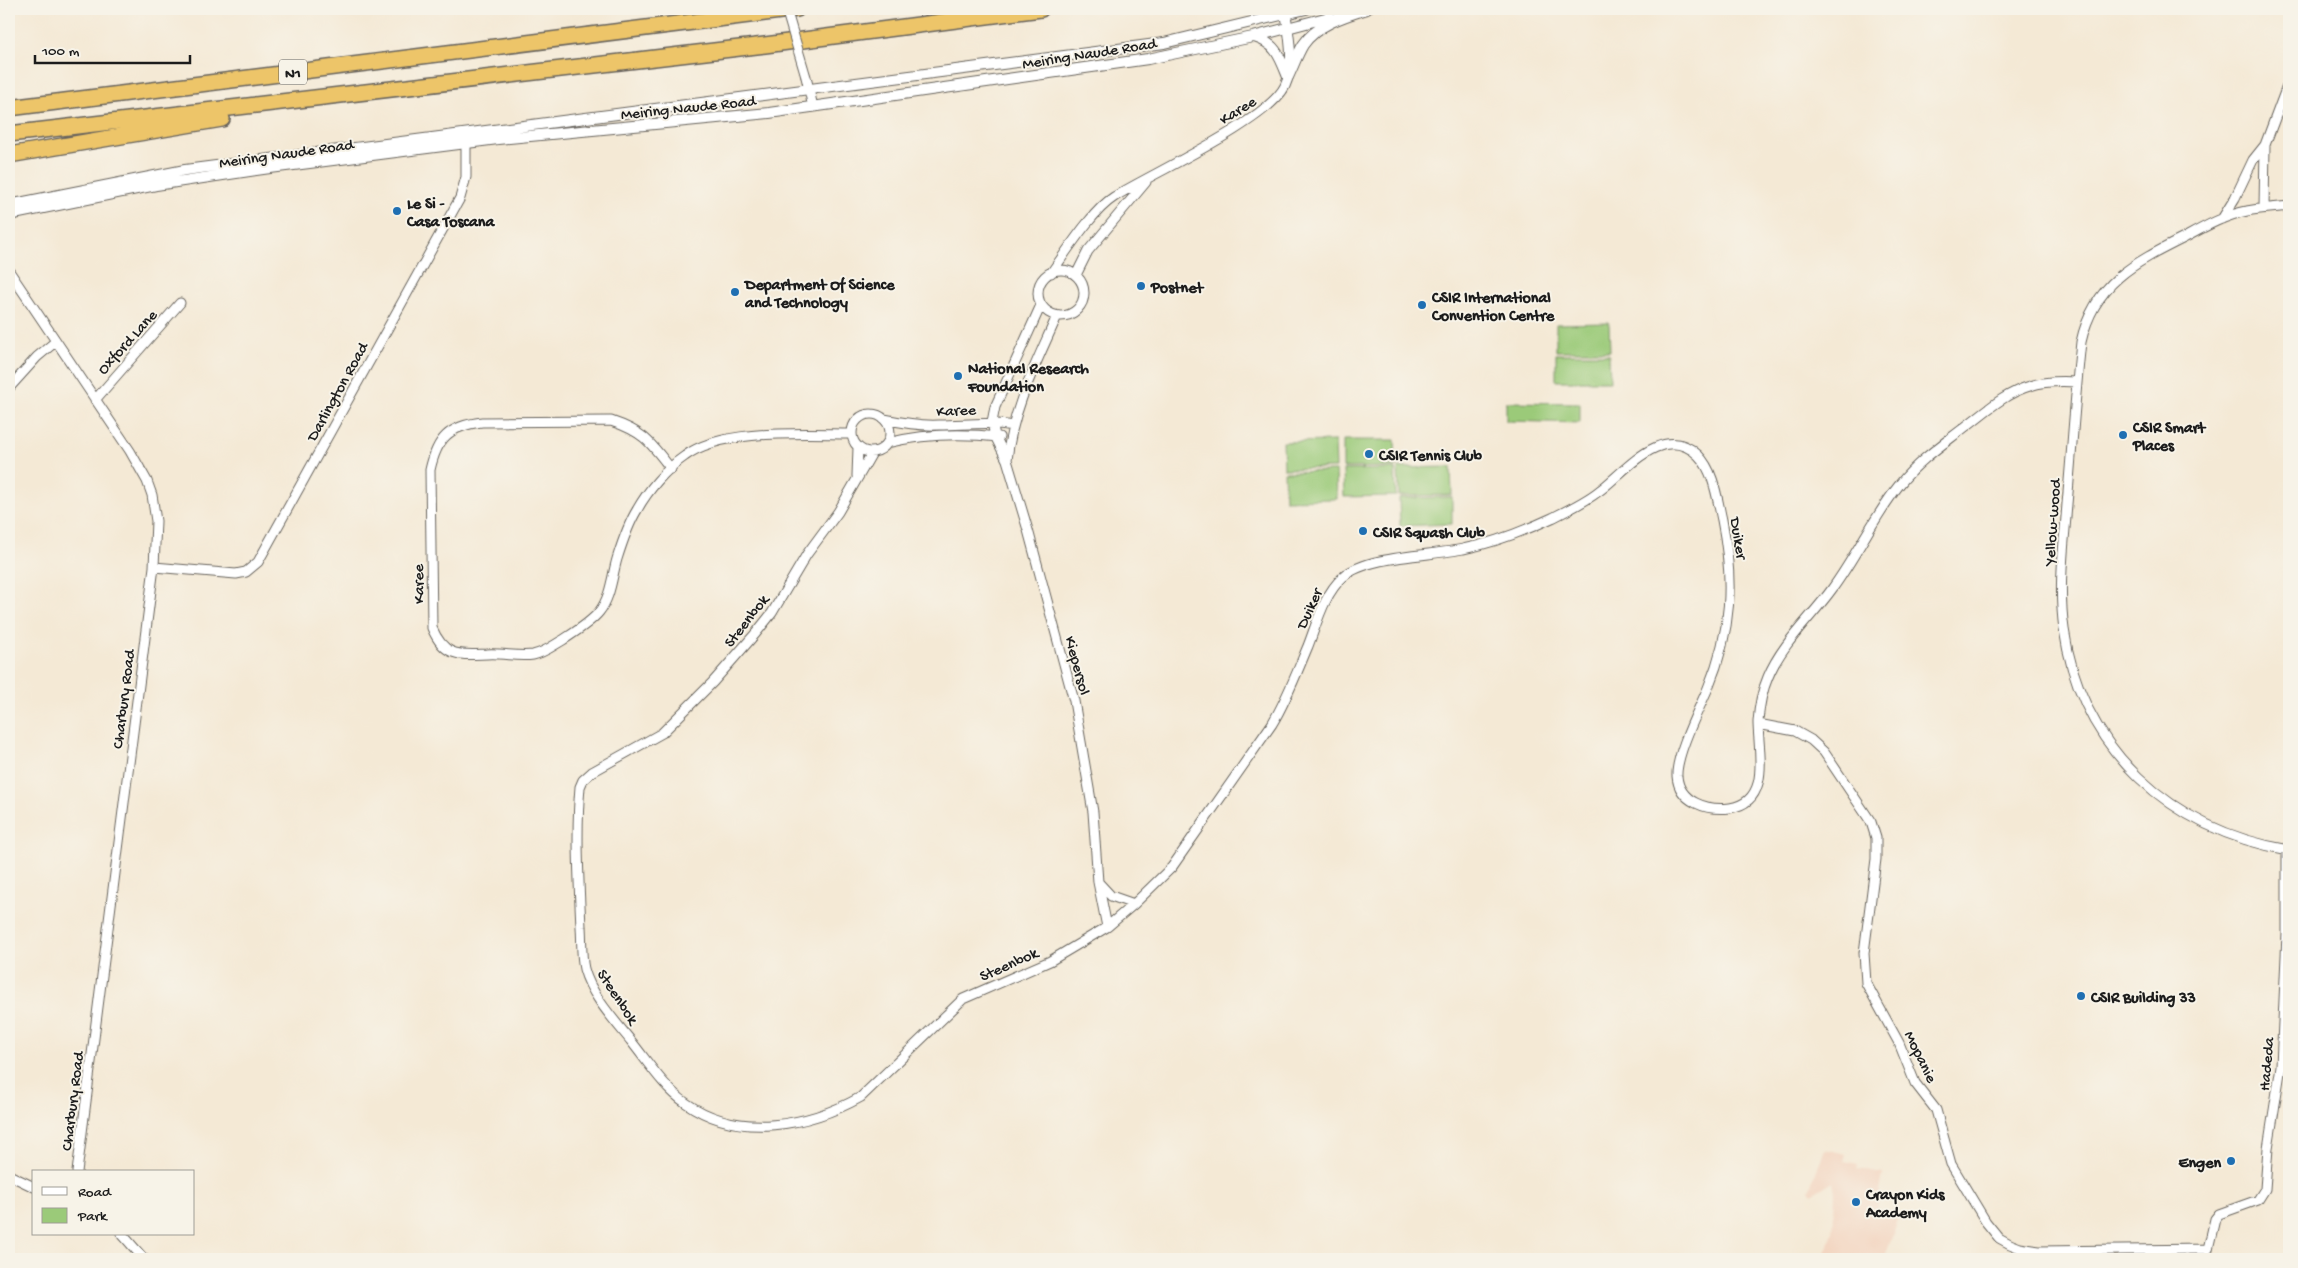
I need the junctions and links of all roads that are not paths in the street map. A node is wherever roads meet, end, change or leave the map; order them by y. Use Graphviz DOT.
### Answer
graph roads {
  1 [pos="786,9"];
  2 [pos="797,9"];
  3 [pos="1041,9"];
  4 [pos="1306,9"];
  5 [pos="1367,9"];
  6 [pos="1286,15"];
  7 [pos="1336,19"];
  8 [pos="1288,28"];
  9 [pos="1253,37"];
  10 [pos="1288,77"];
  11 [pos="2289,81"];
  12 [pos="401,89"];
  13 [pos="808,90"];
  14 [pos="10,107"];
  15 [pos="812,107"];
  16 [pos="9,134"];
  17 [pos="466,138"];
  18 [pos="2265,145"];
  19 [pos="9,155"];
  20 [pos="1148,179"];
  21 [pos="9,205"];
  22 [pos="2289,206"];
  23 [pos="2264,208"];
  24 [pos="9,215"];
  25 [pos="2222,219"];
  26 [pos="1089,222"];
  27 [pos="1102,232"];
  28 [pos="9,271"];
  29 [pos="1051,273"];
  30 [pos="1076,275"];
  31 [pos="180,303"];
  32 [pos="1041,305"];
  33 [pos="1057,316"];
  34 [pos="55,342"];
  35 [pos="2076,382"];
  36 [pos="9,388"];
  37 [pos="95,400"];
  38 [pos="884,420"];
  39 [pos="992,422"];
  40 [pos="1013,426"];
  41 [pos="851,434"];
  42 [pos="995,436"];
  43 [pos="1010,438"];
  44 [pos="887,443"];
  45 [pos="858,448"];
  46 [pos="872,452"];
  47 [pos="1007,460"];
  48 [pos="671,469"];
  49 [pos="857,479"];
  50 [pos="154,567"];
  51 [pos="1758,724"];
  52 [pos="2288,850"];
  53 [pos="1098,882"];
  54 [pos="1134,904"];
  55 [pos="1107,927"];
  56 [pos="77,1170"];
  57 [pos="9,1175"];
  58 [pos="32,1186"];
  59 [pos="124,1236"];
  60 [pos="2208,1249"];
  61 [pos="144,1259"];
  1 -- 13 [label="street, bridge"];
  2 -- 14 [label="highway, N1"];
  3 -- 12 [label="highway, N1"];
  4 -- 6 [label="street, Meiring Naude Road"];
  5 -- 7 [label="street, Meiring Naude Road"];
  6 -- 8 [label="street, Karee"];
  6 -- 13 [label="street, Meiring Naude Road"];
  7 -- 8 [label="street, Meiring Naude Road"];
  7 -- 10 [label="street"];
  8 -- 9 [label="street, Meiring Naude Road"];
  8 -- 10 [label="street, Karee"];
  9 -- 10 [label="street"];
  9 -- 15 [label="street, Meiring Naude Road"];
  10 -- 20 [label="street, Karee"];
  11 -- 18 [label="street"];
  12 -- 16 [label="highway, N1"];
  12 -- 19 [label="highway"];
  13 -- 15 [label="street"];
  13 -- 17 [label="street, Meiring Naude Road"];
  15 -- 17 [label="street, Meiring Naude Road"];
  17 -- 21 [label="street, Meiring Naude Road"];
  17 -- 24 [label="street, Meiring Naude Road"];
  17 -- 50 [label="street, Darlington Road"];
  18 -- 23 [label="street"];
  18 -- 25 [label="street"];
  20 -- 26 [label="street, Karee"];
  20 -- 27 [label="street, Karee"];
  22 -- 23 [label="street, Yellow-wood"];
  23 -- 25 [label="street, Yellow-wood"];
  25 -- 35 [label="street, Yellow-wood"];
  26 -- 27 [label="street"];
  26 -- 29 [label="street, Karee"];
  27 -- 30 [label="street, Karee"];
  28 -- 34 [label="street, Charbury Road"];
  29 -- 30 [label="street"];
  29 -- 32 [label="street"];
  30 -- 33 [label="street"];
  31 -- 37 [label="street, Oxford Lane"];
  32 -- 33 [label="street"];
  32 -- 39 [label="street, Karee"];
  33 -- 40 [label="street"];
  34 -- 36 [label="street"];
  34 -- 37 [label="street, Charbury Road"];
  35 -- 51 [label="street, Duiker"];
  35 -- 52 [label="street, Yellow-wood"];
  37 -- 50 [label="street, Charbury Road"];
  38 -- 39 [label="street, Karee"];
  38 -- 41 [label="street"];
  38 -- 44 [label="street"];
  39 -- 40 [label="street"];
  39 -- 42 [label="street"];
  40 -- 43 [label="street"];
  41 -- 45 [label="street"];
  41 -- 48 [label="street, Karee"];
  42 -- 43 [label="street, Karee"];
  42 -- 44 [label="street, Karee"];
  42 -- 47 [label="street"];
  43 -- 47 [label="street"];
  44 -- 46 [label="street"];
  45 -- 46 [label="street"];
  45 -- 49 [label="street"];
  46 -- 49 [label="street, Steenbok"];
  47 -- 53 [label="street, Kiepersol"];
  48 -- 48 [label="street, Karee"];
  49 -- 55 [label="street, Steenbok"];
  50 -- 56 [label="street, Charbury Road"];
  51 -- 54 [label="street, Duiker"];
  51 -- 60 [label="street, Mopanie"];
  52 -- 60 [label="street, Hadeda"];
  53 -- 54 [label="street"];
  53 -- 55 [label="street, Kiepersol"];
  54 -- 55 [label="street, Duiker"];
  57 -- 58 [label="street"];
  59 -- 61 [label="street"];
}
